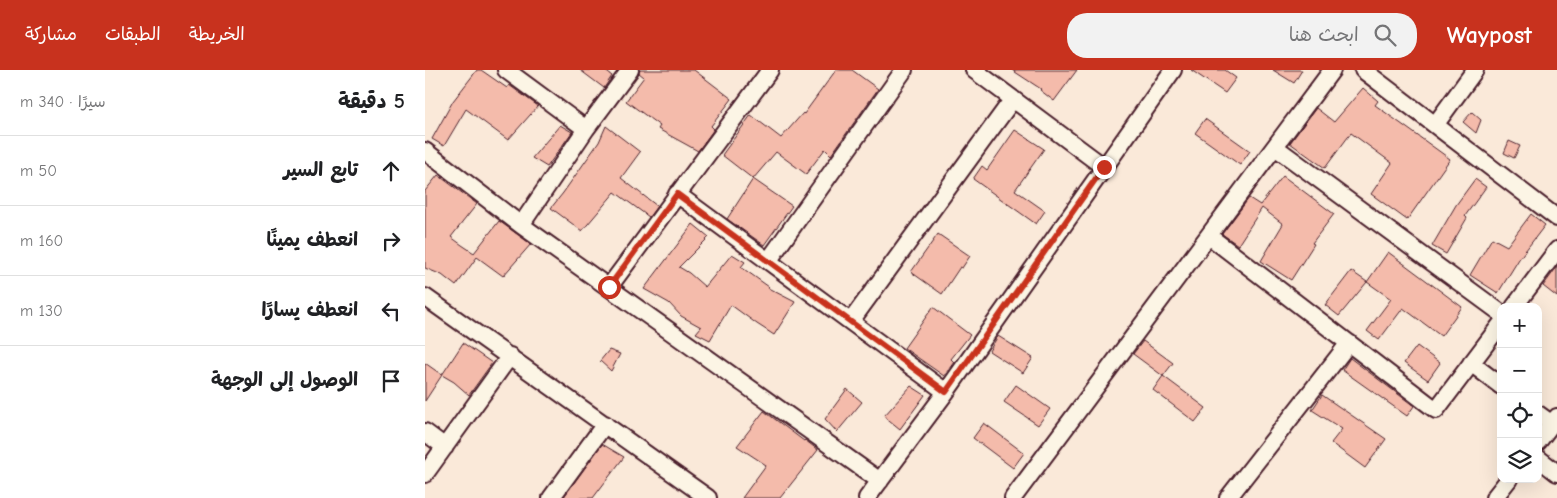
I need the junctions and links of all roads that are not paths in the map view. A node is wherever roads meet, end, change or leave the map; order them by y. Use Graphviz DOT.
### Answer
graph roads {
  1 [pos="506,70"];
  2 [pos="629,70"];
  3 [pos="770,70"];
  4 [pos="904,70"];
  5 [pos="974,70"];
  6 [pos="1173,70"];
  7 [pos="1332,70"];
  8 [pos="1363,70"];
  9 [pos="1475,70"];
  10 [pos="1013,99"];
  11 [pos="1435,125"];
  12 [pos="586,129"];
  13 [pos="1275,147"];
  14 [pos="425,151"];
  15 [pos="1104,167"];
  16 [pos="677,194"];
  17 [pos="1557,218"];
  18 [pos="521,225"];
  19 [pos="1209,236"];
  20 [pos="1557,250"];
  21 [pos="769,260"];
  22 [pos="609,287"];
  23 [pos="425,296"];
  24 [pos="1517,303"];
  25 [pos="1497,310"];
  26 [pos="851,321"];
  27 [pos="1497,329"];
  28 [pos="1349,343"];
  29 [pos="510,356"];
  30 [pos="1471,364"];
  31 [pos="1497,383"];
  32 [pos="946,392"];
  33 [pos="1542,416"];
  34 [pos="1554,421"];
  35 [pos="605,424"];
  36 [pos="425,432"];
  37 [pos="1541,438"];
  38 [pos="445,446"];
  39 [pos="1542,461"];
  40 [pos="1557,473"];
  41 [pos="425,474"];
  42 [pos="880,481"];
  43 [pos="1506,483"];
  44 [pos="551,498"];
  45 [pos="708,498"];
  46 [pos="867,498"];
  47 [pos="1013,498"];
  48 [pos="1228,498"];
  49 [pos="1495,498"];
  1 -- 12 [label="street"];
  2 -- 12 [label="street"];
  3 -- 16 [label="street"];
  4 -- 21 [label="street"];
  5 -- 10 [label="street"];
  6 -- 15 [label="street"];
  7 -- 13 [label="street"];
  8 -- 11 [label="street"];
  9 -- 11 [label="street"];
  10 -- 15 [label="street"];
  10 -- 26 [label="street"];
  11 -- 17 [label="street"];
  12 -- 18 [label="street"];
  13 -- 19 [label="street"];
  13 -- 25 [label="street"];
  14 -- 18 [label="street"];
  15 -- 32 [label="street"];
  16 -- 21 [label="street"];
  16 -- 22 [label="street"];
  18 -- 22 [label="street"];
  19 -- 28 [label="street"];
  19 -- 47 [label="street"];
  20 -- 24 [label="street"];
  21 -- 26 [label="street"];
  22 -- 42 [label="street"];
  23 -- 29 [label="street"];
  26 -- 32 [label="street"];
  27 -- 30 [label="street"];
  28 -- 30 [label="street"];
  28 -- 48 [label="street"];
  29 -- 35 [label="street"];
  29 -- 38 [label="street"];
  30 -- 31 [label="street"];
  32 -- 42 [label="street"];
  33 -- 34 [label="street"];
  34 -- 37 [label="street"];
  35 -- 44 [label="street"];
  35 -- 45 [label="street"];
  36 -- 38 [label="street"];
  38 -- 41 [label="street"];
  39 -- 40 [label="street"];
  42 -- 46 [label="street"];
  43 -- 49 [label="street"];
}
